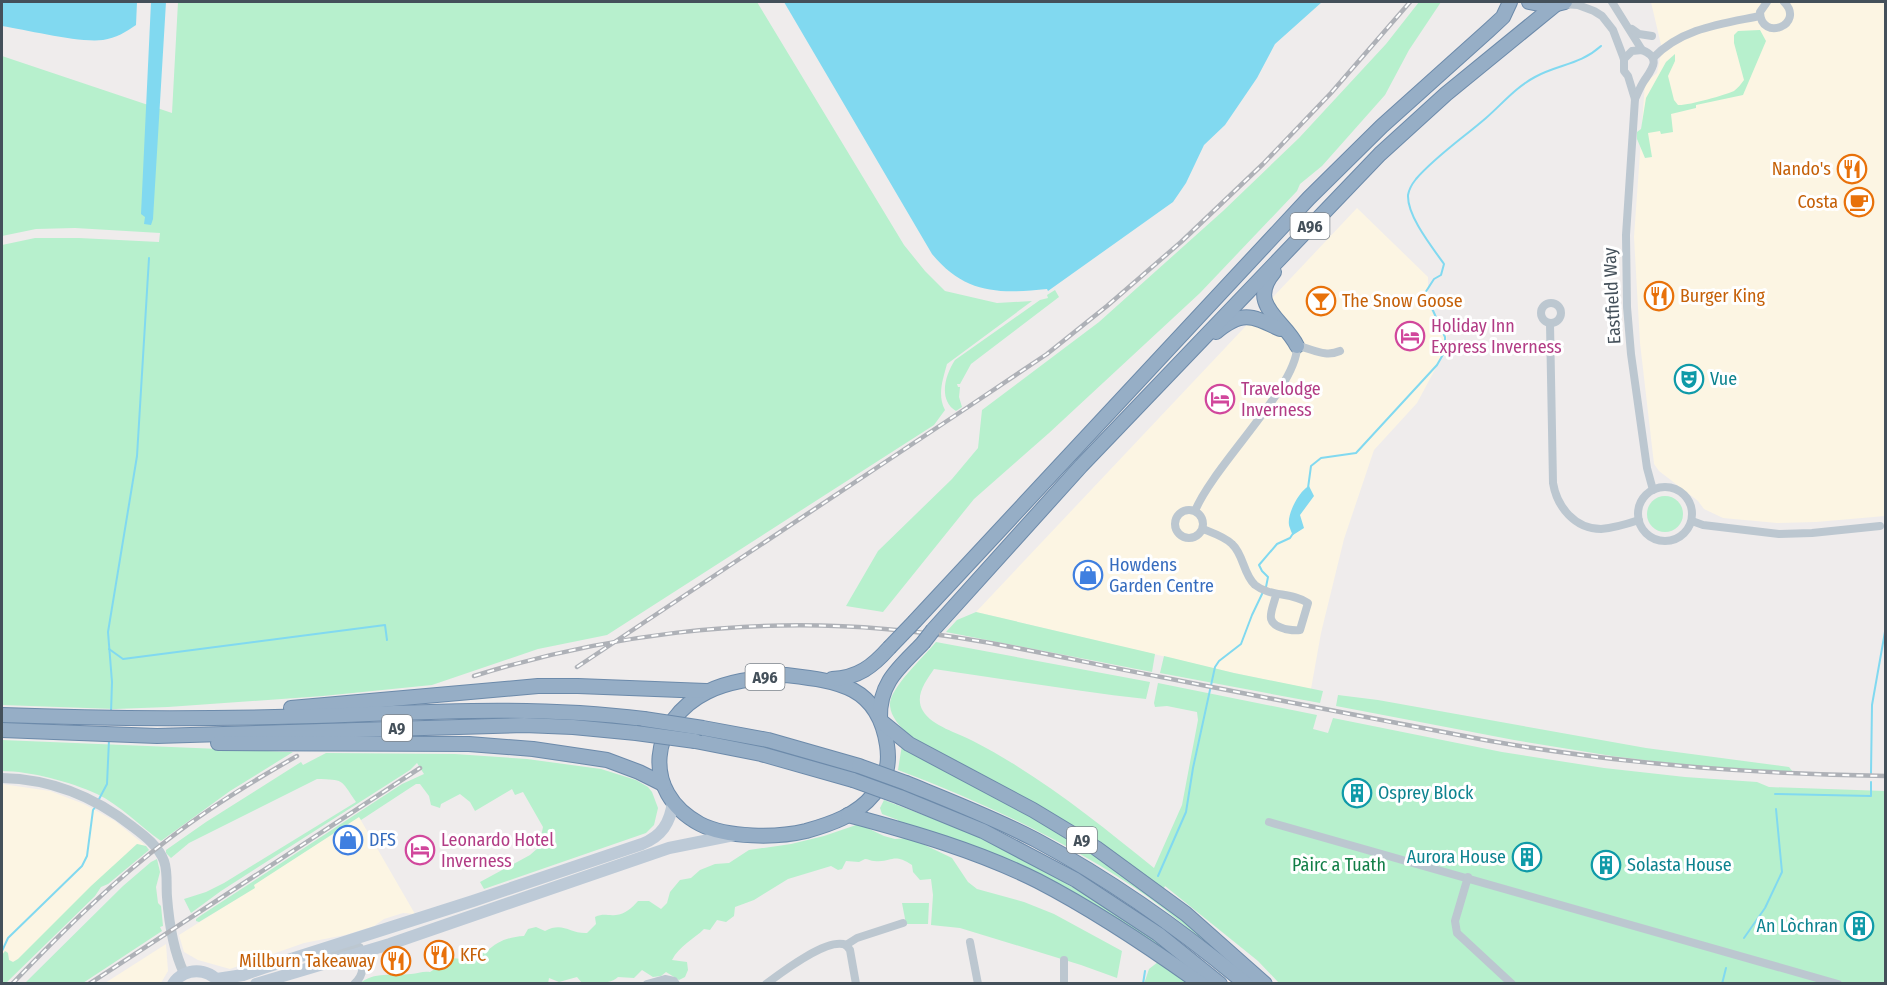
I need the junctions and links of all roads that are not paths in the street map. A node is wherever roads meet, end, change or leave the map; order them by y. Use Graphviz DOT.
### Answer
graph roads {
  1 [pos="1510,2"];
  2 [pos="1529,2"];
  3 [pos="1612,2"];
  4 [pos="1767,2"];
  5 [pos="1784,2"];
  6 [pos="1561,3"];
  7 [pos="1760,16"];
  8 [pos="1627,25"];
  9 [pos="1652,36"];
  10 [pos="1647,53"];
  11 [pos="1624,58"];
  12 [pos="1628,76"];
  13 [pos="1646,78"];
  14 [pos="1635,99"];
  15 [pos="1321,215"];
  16 [pos="1550,324"];
  17 [pos="1285,331"];
  18 [pos="1297,346"];
  19 [pos="1340,351"];
  20 [pos="1168,374"];
  21 [pos="1653,490"];
  22 [pos="1196,511"];
  23 [pos="1639,520"];
  24 [pos="1692,521"];
  25 [pos="1880,526"];
  26 [pos="1203,529"];
  27 [pos="1184,538"];
  28 [pos="1181,549"];
  29 [pos="1268,592"];
  30 [pos="824,680"];
  31 [pos="708,691"];
  32 [pos="2,715"];
  33 [pos="234,718"];
  34 [pos="881,720"];
  35 [pos="2,730"];
  36 [pos="157,736"];
  37 [pos="2,778"];
  38 [pos="663,784"];
  39 [pos="673,802"];
  40 [pos="848,815"];
  41 [pos="1269,822"];
  42 [pos="741,834"];
  43 [pos="1468,877"];
  44 [pos="903,923"];
  45 [pos="970,942"];
  46 [pos="846,945"];
  47 [pos="315,951"];
  48 [pos="360,952"];
  49 [pos="1064,960"];
  50 [pos="184,973"];
  51 [pos="219,981"];
  52 [pos="173,984"];
  53 [pos="255,984"];
  54 [pos="354,984"];
  55 [pos="647,984"];
  56 [pos="676,984"];
  57 [pos="766,984"];
  58 [pos="856,984"];
  59 [pos="978,984"];
  60 [pos="1064,984"];
  61 [pos="1201,984"];
  62 [pos="1220,984"];
  63 [pos="1246,984"];
  64 [pos="1265,984"];
  65 [pos="1512,984"];
  66 [pos="1838,984"];
  1 -- 30 [label="highway, A96, bridge"];
  2 -- 6 [label="highway"];
  3 -- 8 [label="street"];
  4 -- 7 [label="street"];
  5 -- 7 [label="street"];
  6 -- 11 [label="street"];
  6 -- 15 [label="highway, A96"];
  7 -- 10 [label="street"];
  8 -- 9 [label="street"];
  8 -- 10 [label="street"];
  10 -- 11 [label="street"];
  10 -- 13 [label="street"];
  11 -- 12 [label="street"];
  12 -- 13 [label="street"];
  12 -- 14 [label="street"];
  13 -- 14 [label="street"];
  14 -- 21 [label="street, Eastfield Way"];
  15 -- 17 [label="highway"];
  15 -- 20 [label="highway, A96"];
  16 -- 23 [label="street"];
  17 -- 18 [label="highway"];
  17 -- 20 [label="highway"];
  18 -- 19 [label="street"];
  18 -- 22 [label="street"];
  20 -- 34 [label="highway, A96, bridge"];
  21 -- 23 [label="street"];
  21 -- 24 [label="street"];
  22 -- 26 [label="street"];
  22 -- 27 [label="street"];
  23 -- 24 [label="street"];
  24 -- 25 [label="street"];
  26 -- 27 [label="street"];
  26 -- 29 [label="street"];
  27 -- 28 [label="street"];
  29 -- 29 [label="street"];
  30 -- 31 [label="highway, A96"];
  30 -- 34 [label="highway, A96"];
  31 -- 33 [label="highway, A9"];
  31 -- 38 [label="highway, A96"];
  32 -- 33 [label="highway, A9"];
  33 -- 63 [label="highway, A9, bridge"];
  34 -- 40 [label="highway, A96"];
  34 -- 64 [label="highway, A9"];
  35 -- 36 [label="highway, A9"];
  36 -- 38 [label="highway, A9"];
  36 -- 62 [label="highway, A9, bridge"];
  37 -- 50 [label="street"];
  38 -- 39 [label="highway, A96"];
  39 -- 42 [label="highway, A96"];
  39 -- 47 [label="main road"];
  40 -- 42 [label="highway, A96"];
  40 -- 61 [label="highway"];
  41 -- 43 [label="street"];
  42 -- 48 [label="main road"];
  43 -- 65 [label="street"];
  43 -- 66 [label="street"];
  44 -- 46 [label="street"];
  45 -- 59 [label="street"];
  46 -- 57 [label="street"];
  46 -- 58 [label="street"];
  47 -- 48 [label="street"];
  47 -- 51 [label="main road"];
  48 -- 53 [label="main road"];
  48 -- 54 [label="street"];
  49 -- 60 [label="street"];
  50 -- 51 [label="main road"];
  50 -- 52 [label="main road"];
  55 -- 56 [label="street"];
}
